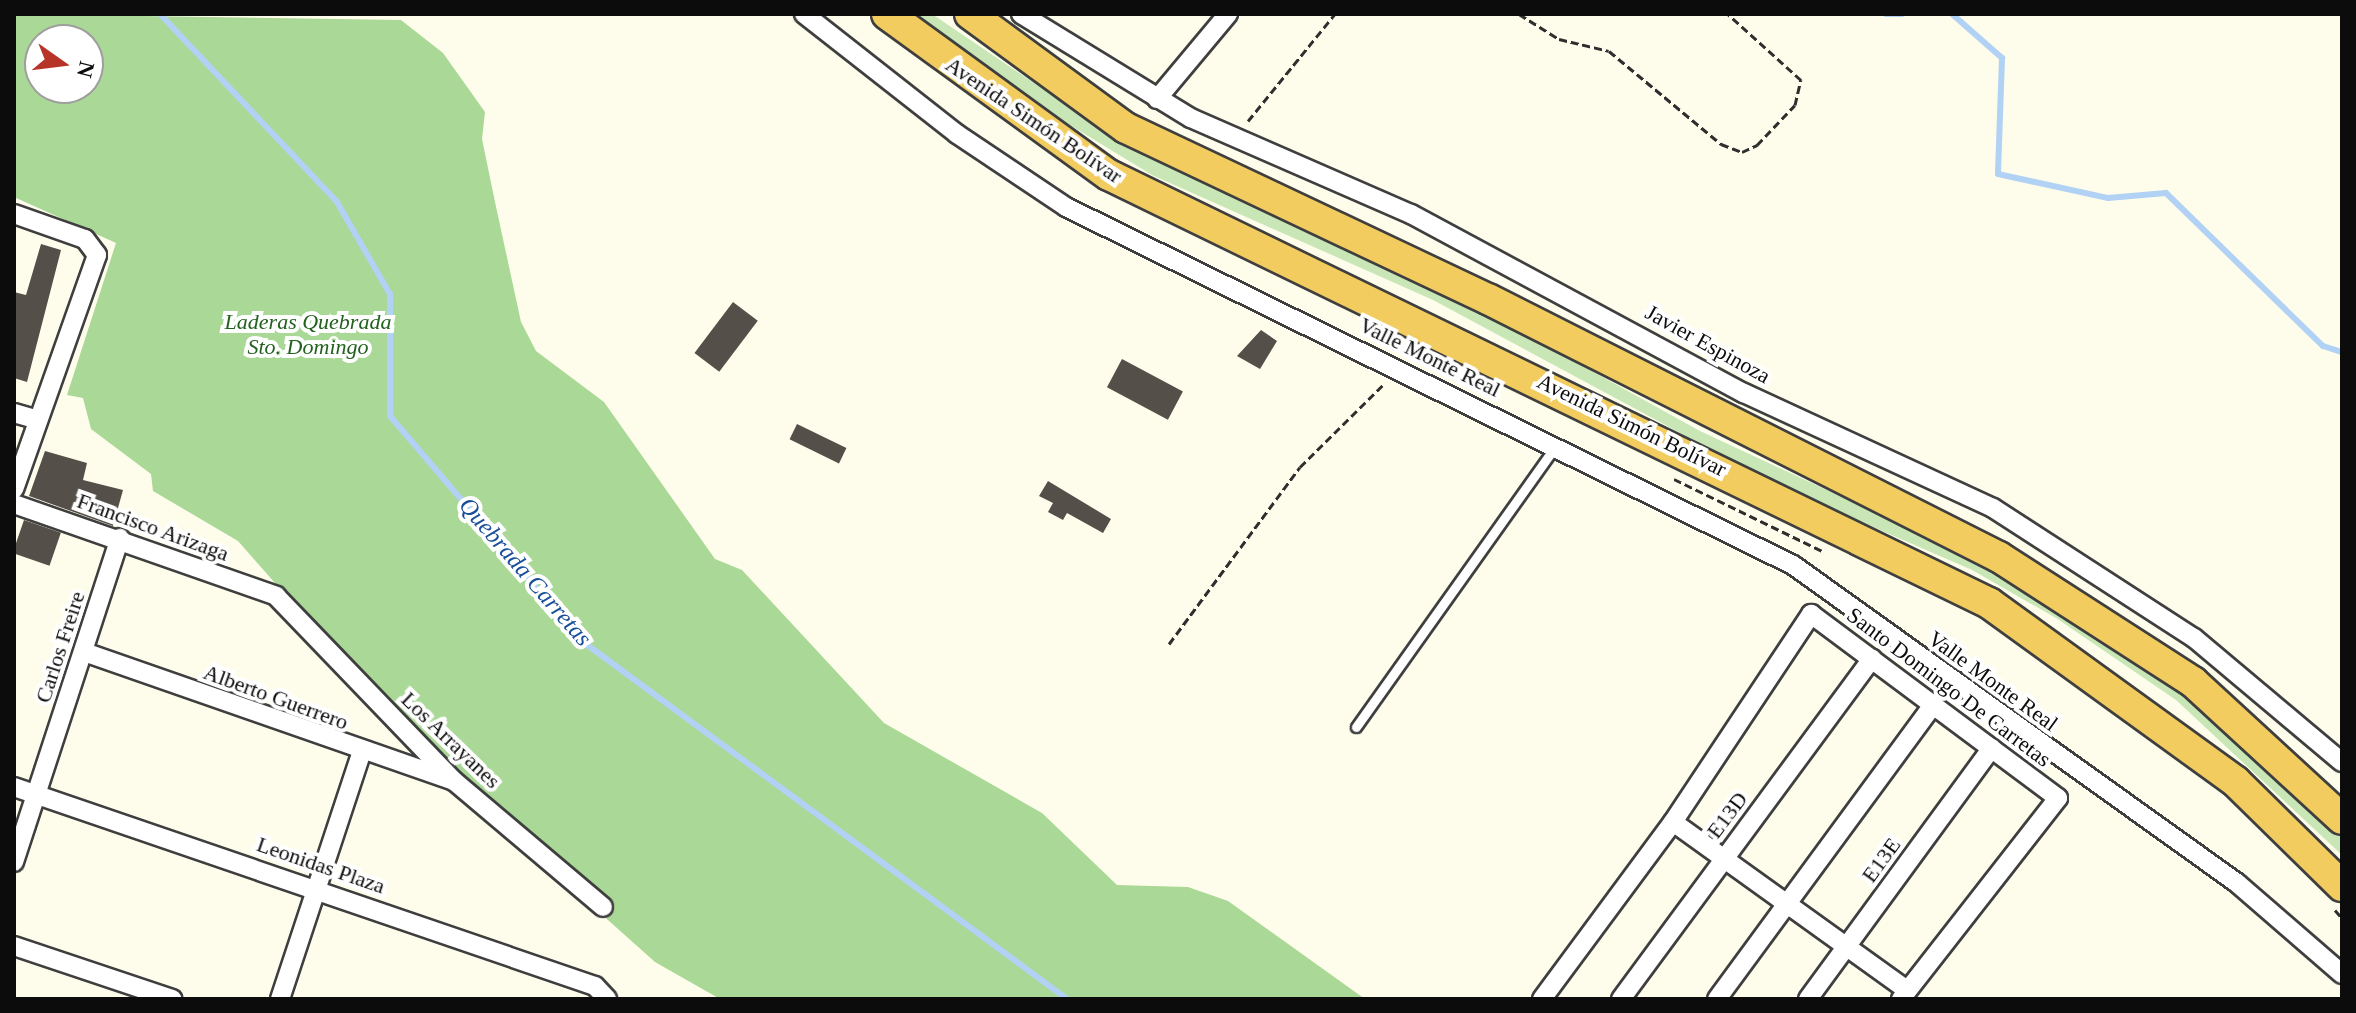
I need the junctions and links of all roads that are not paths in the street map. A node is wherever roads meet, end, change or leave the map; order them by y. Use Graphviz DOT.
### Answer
graph roads {
  1 [pos="804,14"];
  2 [pos="887,14"];
  3 [pos="970,14"];
  4 [pos="1021,14"];
  5 [pos="1228,14"];
  6 [pos="1157,99"];
  7 [pos="14,214"];
  8 [pos="14,413"];
  9 [pos="38,420"];
  10 [pos="1557,445"];
  11 [pos="14,489"];
  12 [pos="14,504"];
  13 [pos="120,538"];
  14 [pos="276,596"];
  15 [pos="84,652"];
  16 [pos="1872,659"];
  17 [pos="1941,674"];
  18 [pos="1969,694"];
  19 [pos="1927,701"];
  20 [pos="1949,717"];
  21 [pos="1356,727"];
  22 [pos="1992,748"];
  23 [pos="361,754"];
  24 [pos="2342,762"];
  25 [pos="454,781"];
  26 [pos="14,787"];
  27 [pos="37,794"];
  28 [pos="2342,819"];
  29 [pos="1673,822"];
  30 [pos="1724,859"];
  31 [pos="14,862"];
  32 [pos="317,888"];
  33 [pos="2333,892"];
  34 [pos="1787,904"];
  35 [pos="603,907"];
  36 [pos="14,946"];
  37 [pos="1846,947"];
  38 [pos="2342,974"];
  39 [pos="1904,995"];
  40 [pos="172,999"];
  41 [pos="280,999"];
  42 [pos="607,999"];
  43 [pos="1542,999"];
  44 [pos="1621,999"];
  45 [pos="1717,999"];
  46 [pos="1808,999"];
  1 -- 10 [label="street, Valle Monte Real"];
  2 -- 33 [label="highway, Avenida Simón Bolívar"];
  3 -- 28 [label="highway, Avenida Simón Bolívar"];
  4 -- 6 [label="street, Javier Espinoza"];
  5 -- 6 [label="street"];
  6 -- 24 [label="street, Javier Espinoza"];
  7 -- 9 [label="street"];
  8 -- 9 [label="street"];
  9 -- 11 [label="street"];
  10 -- 17 [label="street, Valle Monte Real"];
  10 -- 21 [label="lane"];
  12 -- 13 [label="street, Francisco Arizaga"];
  13 -- 14 [label="street, Francisco Arizaga"];
  13 -- 15 [label="street, Carlos Freire"];
  14 -- 25 [label="street, Los Arrayanes"];
  15 -- 23 [label="street, Alberto Guerrero"];
  15 -- 27 [label="street, Carlos Freire"];
  16 -- 19 [label="street, Santo Domingo De Carretas"];
  16 -- 29 [label="street, Santo Domingo De Carretas"];
  16 -- 30 [label="street, E13D"];
  17 -- 18 [label="street, Valle Monte Real"];
  17 -- 19 [label="street"];
  18 -- 20 [label="street"];
  18 -- 38 [label="street, Valle Monte Real"];
  19 -- 20 [label="street, Santo Domingo De Carretas"];
  19 -- 34 [label="street"];
  20 -- 22 [label="street, Santo Domingo De Carretas"];
  22 -- 37 [label="street, E13E"];
  22 -- 39 [label="street, Santo Domingo De Carretas"];
  23 -- 25 [label="street, Alberto Guerrero"];
  23 -- 32 [label="street"];
  25 -- 35 [label="street, Los Arrayanes"];
  26 -- 27 [label="street, Leonidas Plaza"];
  27 -- 31 [label="street, Carlos Freire"];
  27 -- 32 [label="street, Leonidas Plaza"];
  29 -- 30 [label="street"];
  29 -- 43 [label="street"];
  30 -- 34 [label="street"];
  30 -- 44 [label="street, E13D"];
  32 -- 41 [label="street"];
  32 -- 42 [label="street, Leonidas Plaza"];
  34 -- 37 [label="street"];
  34 -- 45 [label="street"];
  36 -- 40 [label="street"];
  37 -- 39 [label="street"];
  37 -- 46 [label="street, E13E"];
}
